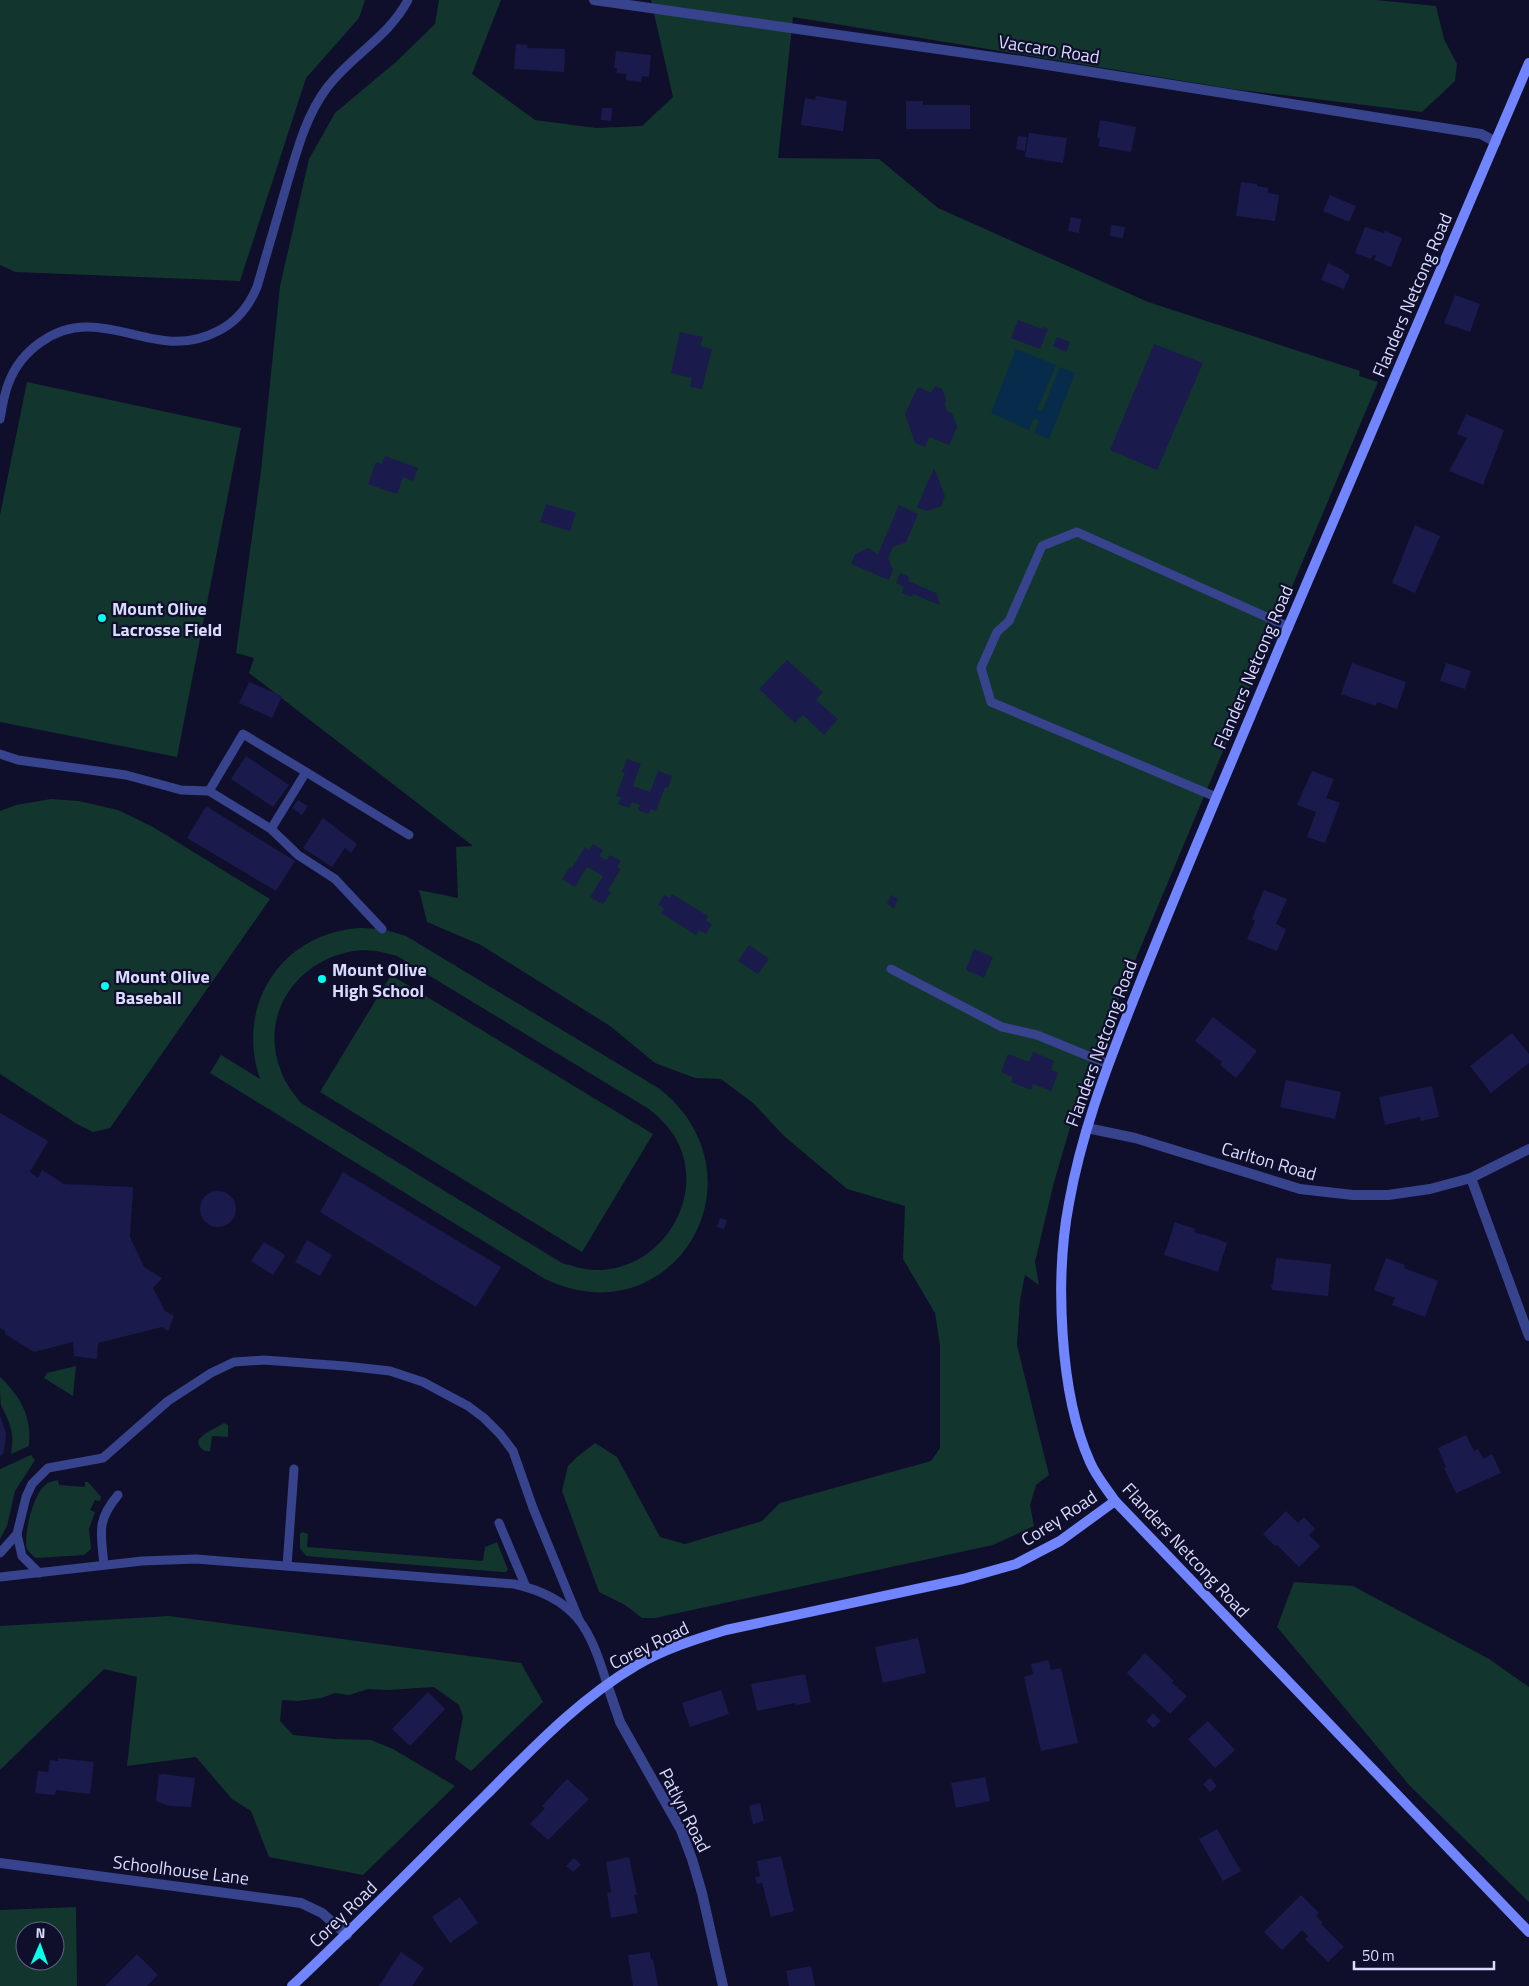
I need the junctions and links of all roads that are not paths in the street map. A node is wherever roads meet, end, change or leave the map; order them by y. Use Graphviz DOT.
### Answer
graph roads {
  1 [pos="408,0"];
  2 [pos="594,0"];
  3 [pos="1529,63"];
  4 [pos="1496,142"];
  5 [pos="0,419"];
  6 [pos="1288,627"];
  7 [pos="0,754"];
  8 [pos="306,772"];
  9 [pos="209,791"];
  10 [pos="1216,797"];
  11 [pos="271,829"];
  12 [pos="409,835"];
  13 [pos="382,929"];
  14 [pos="891,969"];
  15 [pos="1108,1064"];
  16 [pos="1086,1128"];
  17 [pos="1529,1149"];
  18 [pos="1471,1178"];
  19 [pos="1529,1336"];
  20 [pos="294,1469"];
  21 [pos="118,1495"];
  22 [pos="1115,1501"];
  23 [pos="498,1523"];
  24 [pos="17,1534"];
  25 [pos="0,1553"];
  26 [pos="104,1565"];
  27 [pos="287,1566"];
  28 [pos="39,1573"];
  29 [pos="0,1577"];
  30 [pos="526,1587"];
  31 [pos="579,1620"];
  32 [pos="607,1684"];
  33 [pos="0,1863"];
  34 [pos="1529,1932"];
  35 [pos="347,1935"];
  36 [pos="292,1986"];
  37 [pos="723,1986"];
  1 -- 5 [label="lane"];
  2 -- 4 [label="street, Vaccaro Road"];
  3 -- 4 [label="main road, Flanders Netcong Road"];
  4 -- 6 [label="main road, Flanders Netcong Road"];
  6 -- 10 [label="main road, Flanders Netcong Road"];
  6 -- 10 [label="lane"];
  7 -- 9 [label="lane"];
  8 -- 9 [label="lane"];
  8 -- 11 [label="lane"];
  8 -- 12 [label="lane"];
  9 -- 11 [label="lane"];
  10 -- 15 [label="main road, Flanders Netcong Road"];
  11 -- 13 [label="lane"];
  14 -- 15 [label="lane"];
  15 -- 16 [label="main road, Flanders Netcong Road"];
  16 -- 18 [label="street, Carlton Road"];
  16 -- 22 [label="main road, Flanders Netcong Road"];
  17 -- 18 [label="street, Carlton Road"];
  18 -- 19 [label="street"];
  20 -- 27 [label="lane"];
  21 -- 26 [label="lane"];
  22 -- 32 [label="main road, Corey Road"];
  22 -- 34 [label="main road, Flanders Netcong Road"];
  23 -- 30 [label="lane"];
  24 -- 25 [label="lane"];
  24 -- 28 [label="lane"];
  24 -- 31 [label="lane"];
  26 -- 27 [label="lane"];
  26 -- 28 [label="lane"];
  27 -- 30 [label="lane"];
  28 -- 29 [label="lane"];
  30 -- 31 [label="lane"];
  31 -- 32 [label="lane"];
  32 -- 35 [label="main road, Corey Road"];
  32 -- 37 [label="street, Patlyn Road"];
  33 -- 35 [label="street, Schoolhouse Lane"];
  35 -- 36 [label="main road, Corey Road"];
}
